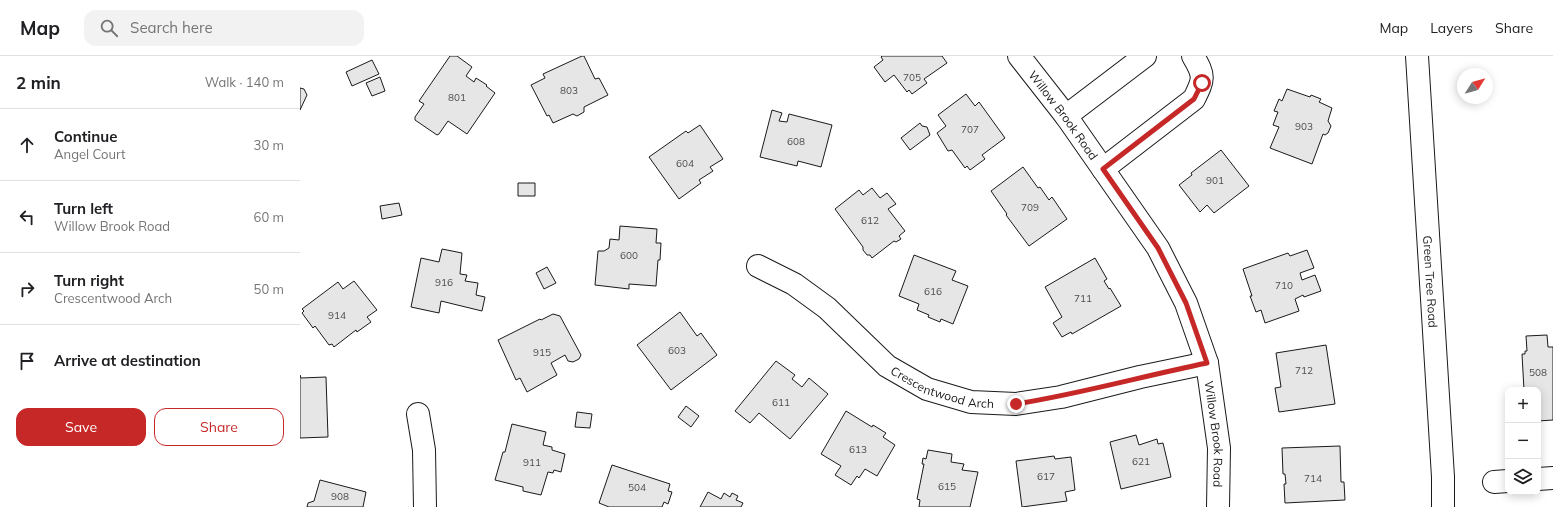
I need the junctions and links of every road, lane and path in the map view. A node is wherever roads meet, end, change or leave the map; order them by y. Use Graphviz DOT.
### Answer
graph roads {
  1 [pos="1019,56"];
  2 [pos="1144,56"];
  3 [pos="1193,56"];
  4 [pos="1417,56"];
  5 [pos="1066,116"];
  6 [pos="1103,169"];
  7 [pos="758,266"];
  8 [pos="1207,363"];
  9 [pos="418,414"];
  10 [pos="1553,478"];
  11 [pos="1541,479"];
  12 [pos="425,507"];
  13 [pos="1218,507"];
  14 [pos="1443,507"];
  1 -- 5 [label="street, Willow Brook Road"];
  2 -- 5 [label="street"];
  3 -- 6 [label="street"];
  4 -- 14 [label="street, Green Tree Road"];
  5 -- 6 [label="street, Willow Brook Road"];
  6 -- 8 [label="street, Willow Brook Road"];
  7 -- 8 [label="street, Crescentwood Arch"];
  8 -- 13 [label="street, Willow Brook Road"];
  9 -- 12 [label="street"];
  10 -- 11 [label="street"];
}
